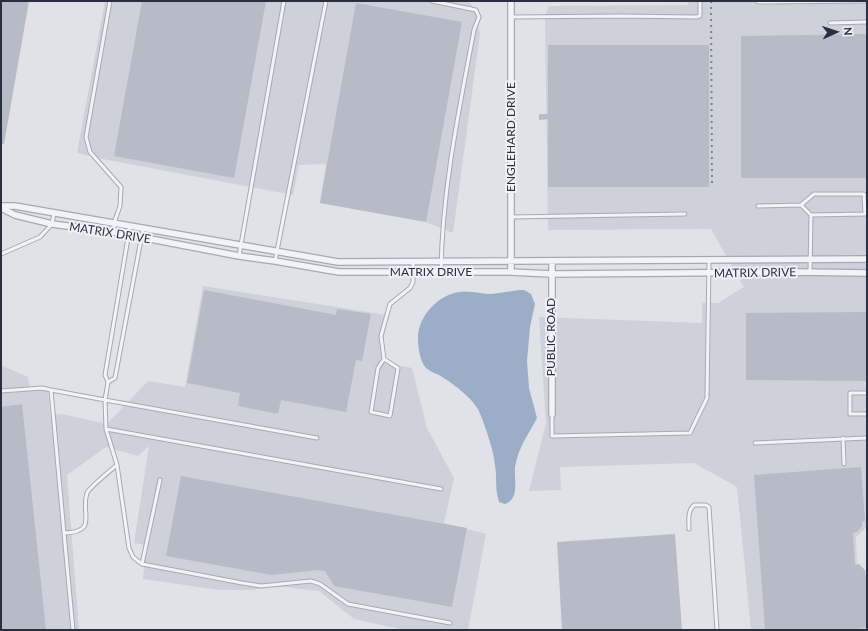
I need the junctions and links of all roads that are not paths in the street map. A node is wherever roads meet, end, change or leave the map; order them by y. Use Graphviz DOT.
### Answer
graph roads {
  1 [pos="110,1"];
  2 [pos="284,1"];
  3 [pos="326,1"];
  4 [pos="432,1"];
  5 [pos="511,1"];
  6 [pos="700,1"];
  7 [pos="867,1"];
  8 [pos="758,2"];
  9 [pos="511,17"];
  10 [pos="867,22"];
  11 [pos="830,23"];
  12 [pos="802,205"];
  13 [pos="758,206"];
  14 [pos="1,207"];
  15 [pos="54,213"];
  16 [pos="685,214"];
  17 [pos="810,215"];
  18 [pos="511,217"];
  19 [pos="114,223"];
  20 [pos="52,224"];
  21 [pos="130,226"];
  22 [pos="143,228"];
  23 [pos="114,232"];
  24 [pos="128,235"];
  25 [pos="142,237"];
  26 [pos="241,245"];
  27 [pos="277,251"];
  28 [pos="1,254"];
  29 [pos="239,256"];
  30 [pos="810,259"];
  31 [pos="867,259"];
  32 [pos="275,260"];
  33 [pos="709,260"];
  34 [pos="413,261"];
  35 [pos="441,261"];
  36 [pos="511,261"];
  37 [pos="552,261"];
  38 [pos="413,272"];
  39 [pos="441,272"];
  40 [pos="511,272"];
  41 [pos="810,272"];
  42 [pos="867,273"];
  43 [pos="551,274"];
  44 [pos="708,274"];
  45 [pos="384,359"];
  46 [pos="108,382"];
  47 [pos="51,390"];
  48 [pos="1,391"];
  49 [pos="867,393"];
  50 [pos="105,400"];
  51 [pos="552,414"];
  52 [pos="867,414"];
  53 [pos="106,430"];
  54 [pos="317,438"];
  55 [pos="843,438"];
  56 [pos="867,438"];
  57 [pos="867,442"];
  58 [pos="755,444"];
  59 [pos="844,464"];
  60 [pos="117,465"];
  61 [pos="160,480"];
  62 [pos="442,489"];
  63 [pos="689,529"];
  64 [pos="64,533"];
  65 [pos="142,564"];
  66 [pos="450,623"];
  67 [pos="73,630"];
  68 [pos="717,630"];
  1 -- 19 [label="lane"];
  2 -- 26 [label="lane"];
  3 -- 27 [label="lane"];
  4 -- 35 [label="lane"];
  5 -- 9 [label="street, ENGLEHARD DRIVE"];
  6 -- 9 [label="lane"];
  7 -- 8 [label="lane"];
  9 -- 18 [label="street, ENGLEHARD DRIVE"];
  10 -- 11 [label="lane"];
  12 -- 13 [label="lane"];
  12 -- 17 [label="lane"];
  12 -- 17 [label="lane"];
  14 -- 15 [label="street, MATRIX DRIVE"];
  14 -- 20 [label="street, MATRIX DRIVE"];
  15 -- 19 [label="street, MATRIX DRIVE"];
  15 -- 20 [label="lane"];
  16 -- 18 [label="lane"];
  17 -- 30 [label="lane"];
  18 -- 36 [label="street, ENGLEHARD DRIVE"];
  19 -- 21 [label="street, MATRIX DRIVE"];
  19 -- 23 [label="lane"];
  20 -- 23 [label="street, MATRIX DRIVE"];
  20 -- 28 [label="lane"];
  21 -- 22 [label="street, MATRIX DRIVE"];
  21 -- 24 [label="lane"];
  22 -- 25 [label="lane"];
  22 -- 26 [label="street, MATRIX DRIVE"];
  23 -- 24 [label="street, MATRIX DRIVE"];
  24 -- 25 [label="street, MATRIX DRIVE"];
  24 -- 46 [label="lane"];
  25 -- 29 [label="street, MATRIX DRIVE"];
  25 -- 46 [label="lane"];
  26 -- 27 [label="street, MATRIX DRIVE"];
  26 -- 29 [label="lane"];
  27 -- 32 [label="lane"];
  27 -- 34 [label="street, MATRIX DRIVE"];
  29 -- 32 [label="street, MATRIX DRIVE"];
  30 -- 31 [label="street, MATRIX DRIVE"];
  30 -- 33 [label="street, MATRIX DRIVE"];
  30 -- 41 [label="lane"];
  32 -- 38 [label="street, MATRIX DRIVE"];
  33 -- 37 [label="street, MATRIX DRIVE"];
  33 -- 44 [label="lane"];
  34 -- 35 [label="street, MATRIX DRIVE"];
  34 -- 38 [label="lane"];
  35 -- 36 [label="street, MATRIX DRIVE"];
  35 -- 39 [label="lane"];
  36 -- 37 [label="street, MATRIX DRIVE"];
  36 -- 40 [label="street, ENGLEHARD DRIVE"];
  37 -- 43 [label="street, PUBLIC ROAD"];
  38 -- 39 [label="street, MATRIX DRIVE"];
  38 -- 45 [label="lane"];
  39 -- 40 [label="street, MATRIX DRIVE"];
  40 -- 43 [label="street, MATRIX DRIVE"];
  41 -- 42 [label="street, MATRIX DRIVE"];
  41 -- 44 [label="street, MATRIX DRIVE"];
  43 -- 44 [label="street, MATRIX DRIVE"];
  43 -- 51 [label="street, PUBLIC ROAD"];
  44 -- 51 [label="lane"];
  45 -- 45 [label="lane"];
  46 -- 50 [label="lane"];
  47 -- 48 [label="lane"];
  47 -- 50 [label="lane"];
  47 -- 64 [label="lane"];
  49 -- 52 [label="lane"];
  50 -- 53 [label="lane"];
  50 -- 54 [label="lane"];
  53 -- 60 [label="lane"];
  53 -- 62 [label="lane"];
  55 -- 56 [label="lane"];
  55 -- 58 [label="lane"];
  55 -- 59 [label="lane"];
  56 -- 57 [label="lane"];
  60 -- 64 [label="lane"];
  60 -- 65 [label="lane"];
  61 -- 65 [label="lane"];
  63 -- 68 [label="lane"];
  64 -- 67 [label="lane"];
  65 -- 66 [label="lane"];
}
